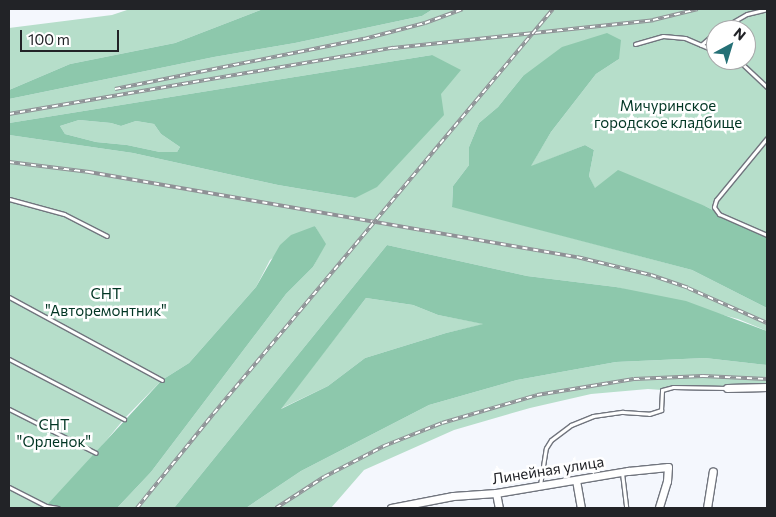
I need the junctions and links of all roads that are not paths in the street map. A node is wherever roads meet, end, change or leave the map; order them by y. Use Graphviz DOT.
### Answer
graph roads {
  1 [pos="767,10"];
  2 [pos="736,20"];
  3 [pos="706,41"];
  4 [pos="635,44"];
  5 [pos="701,45"];
  6 [pos="706,47"];
  7 [pos="749,70"];
  8 [pos="767,87"];
  9 [pos="767,138"];
  10 [pos="9,199"];
  11 [pos="767,235"];
  12 [pos="107,236"];
  13 [pos="9,298"];
  14 [pos="9,359"];
  15 [pos="162,380"];
  16 [pos="767,387"];
  17 [pos="727,388"];
  18 [pos="9,410"];
  19 [pos="124,418"];
  20 [pos="96,453"];
  21 [pos="713,471"];
  22 [pos="622,472"];
  23 [pos="576,480"];
  24 [pos="540,486"];
  25 [pos="9,487"];
  26 [pos="496,492"];
  27 [pos="417,506"];
  28 [pos="58,508"];
  29 [pos="392,508"];
  30 [pos="499,508"];
  31 [pos="581,508"];
  32 [pos="626,508"];
  33 [pos="659,508"];
  34 [pos="707,508"];
  1 -- 2 [label="lane"];
  3 -- 5 [label="lane"];
  4 -- 5 [label="lane"];
  5 -- 6 [label="lane"];
  7 -- 8 [label="lane"];
  9 -- 11 [label="lane"];
  10 -- 12 [label="lane"];
  13 -- 15 [label="lane"];
  14 -- 19 [label="lane"];
  16 -- 17 [label="street"];
  17 -- 24 [label="lane"];
  18 -- 20 [label="lane"];
  21 -- 34 [label="street"];
  22 -- 23 [label="street, Линейная улица"];
  22 -- 32 [label="lane"];
  22 -- 33 [label="street, Линейная улица"];
  23 -- 24 [label="street, Линейная улица"];
  23 -- 31 [label="street"];
  24 -- 26 [label="street, Линейная улица"];
  25 -- 28 [label="lane"];
  26 -- 27 [label="street, Линейная улица"];
  26 -- 30 [label="street"];
  27 -- 29 [label="street, Линейная улица"];
}
